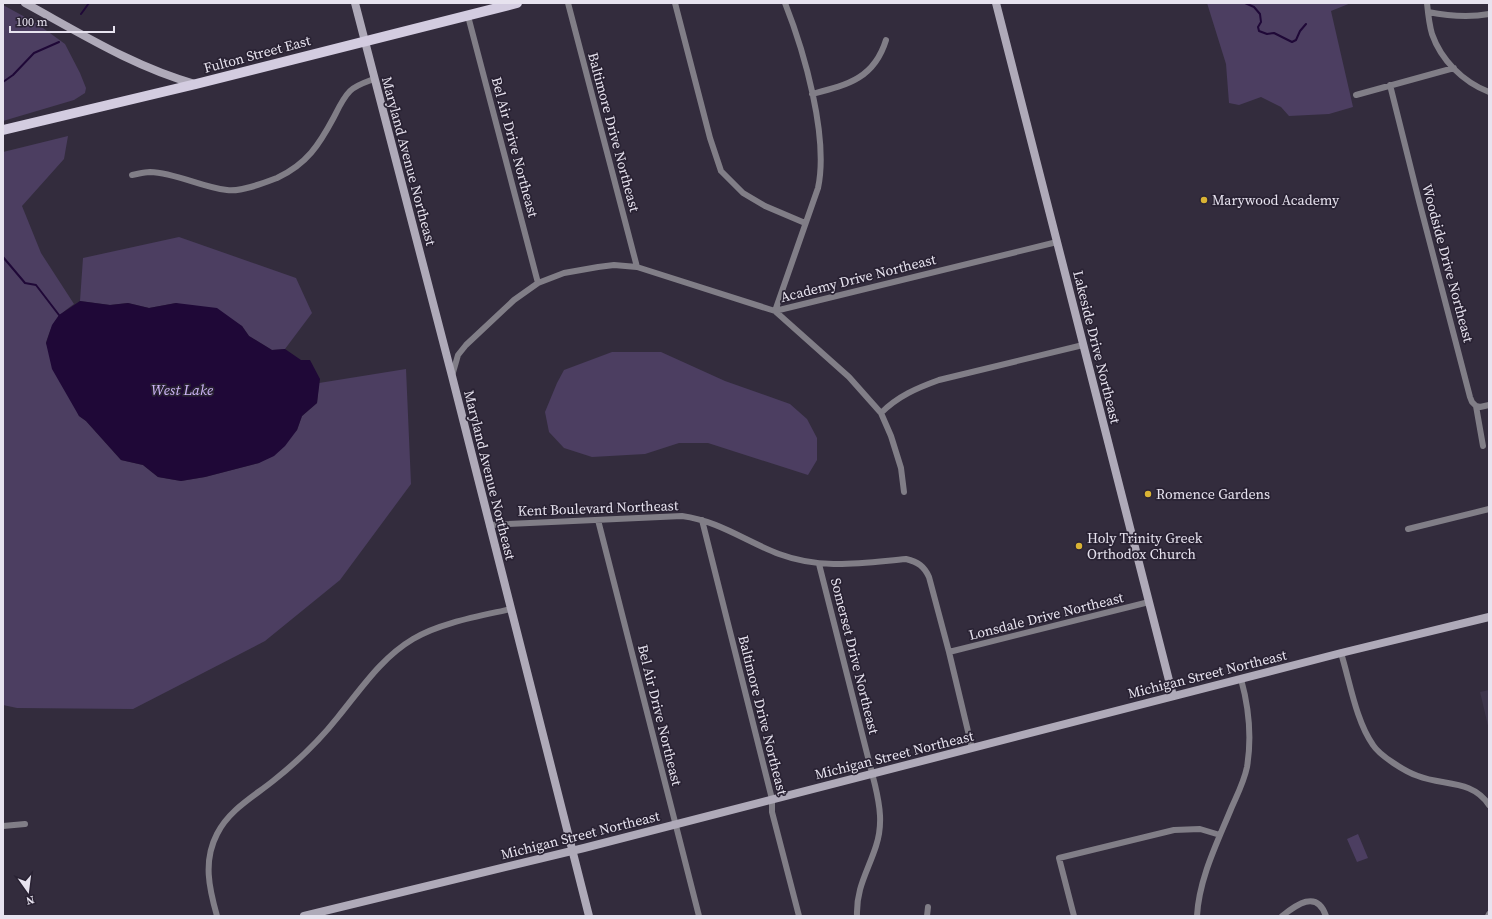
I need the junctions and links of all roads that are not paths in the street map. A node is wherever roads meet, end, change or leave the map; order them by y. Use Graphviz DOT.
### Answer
graph roads {
  1 [pos="25,3"];
  2 [pos="355,3"];
  3 [pos="517,3"];
  4 [pos="568,3"];
  5 [pos="675,3"];
  6 [pos="785,3"];
  7 [pos="996,3"];
  8 [pos="1427,3"];
  9 [pos="1428,12"];
  10 [pos="1489,14"];
  11 [pos="468,16"];
  12 [pos="886,40"];
  13 [pos="364,41"];
  14 [pos="1454,68"];
  15 [pos="374,80"];
  16 [pos="196,84"];
  17 [pos="1390,85"];
  18 [pos="1488,93"];
  19 [pos="812,94"];
  20 [pos="1356,95"];
  21 [pos="3,130"];
  22 [pos="132,175"];
  23 [pos="805,224"];
  24 [pos="1056,242"];
  25 [pos="637,267"];
  26 [pos="538,284"];
  27 [pos="775,311"];
  28 [pos="1083,345"];
  29 [pos="452,376"];
  30 [pos="1489,405"];
  31 [pos="1476,406"];
  32 [pos="881,413"];
  33 [pos="1483,446"];
  34 [pos="904,492"];
  35 [pos="1489,509"];
  36 [pos="598,520"];
  37 [pos="702,520"];
  38 [pos="489,525"];
  39 [pos="1408,529"];
  40 [pos="819,564"];
  41 [pos="1149,602"];
  42 [pos="511,609"];
  43 [pos="1489,617"];
  44 [pos="949,652"];
  45 [pos="1341,653"];
  46 [pos="1241,679"];
  47 [pos="1173,696"];
  48 [pos="972,748"];
  49 [pos="872,774"];
  50 [pos="772,799"];
  51 [pos="1489,805"];
  52 [pos="25,824"];
  53 [pos="676,824"];
  54 [pos="3,826"];
  55 [pos="1220,835"];
  56 [pos="572,851"];
  57 [pos="928,907"];
  58 [pos="217,916"];
  59 [pos="304,916"];
  60 [pos="589,916"];
  61 [pos="700,916"];
  62 [pos="799,916"];
  63 [pos="857,916"];
  64 [pos="928,916"];
  65 [pos="1074,916"];
  66 [pos="1197,916"];
  67 [pos="1282,916"];
  68 [pos="1326,916"];
  1 -- 16 [label="street"];
  2 -- 13 [label="street, Maryland Avenue Northeast"];
  3 -- 11 [label="main road, Fulton Street East"];
  4 -- 25 [label="street, Baltimore Drive Northeast"];
  5 -- 23 [label="street"];
  6 -- 19 [label="street"];
  7 -- 24 [label="street, Lakeside Drive Northeast"];
  8 -- 9 [label="street"];
  9 -- 10 [label="street"];
  9 -- 14 [label="street"];
  11 -- 13 [label="main road, Fulton Street East"];
  11 -- 26 [label="street, Bel Air Drive Northeast"];
  12 -- 19 [label="street"];
  13 -- 15 [label="street, Maryland Avenue Northeast"];
  13 -- 16 [label="main road, Fulton Street East"];
  14 -- 17 [label="street"];
  14 -- 18 [label="street"];
  15 -- 22 [label="street"];
  15 -- 29 [label="street, Maryland Avenue Northeast"];
  16 -- 21 [label="main road, Fulton Street East"];
  17 -- 20 [label="street"];
  17 -- 31 [label="street, Woodside Drive Northeast"];
  19 -- 23 [label="street"];
  23 -- 27 [label="street"];
  24 -- 27 [label="street, Academy Drive Northeast"];
  24 -- 28 [label="street, Lakeside Drive Northeast"];
  25 -- 26 [label="street, Academy Drive Northeast"];
  25 -- 27 [label="street, Academy Drive Northeast"];
  26 -- 29 [label="street, Academy Drive Northeast"];
  27 -- 32 [label="street"];
  28 -- 32 [label="street"];
  28 -- 41 [label="street, Lakeside Drive Northeast"];
  29 -- 38 [label="street, Maryland Avenue Northeast"];
  30 -- 31 [label="street"];
  31 -- 33 [label="street, Woodside Drive Northeast"];
  32 -- 34 [label="street"];
  35 -- 39 [label="street"];
  36 -- 37 [label="street, Kent Boulevard Northeast"];
  36 -- 38 [label="street, Kent Boulevard Northeast"];
  36 -- 53 [label="street, Bel Air Drive Northeast"];
  37 -- 40 [label="street, Kent Boulevard Northeast"];
  37 -- 50 [label="street, Baltimore Drive Northeast"];
  38 -- 42 [label="street, Maryland Avenue Northeast"];
  40 -- 44 [label="street, Kent Boulevard Northeast"];
  40 -- 49 [label="street, Somerset Drive Northeast"];
  41 -- 44 [label="street, Lonsdale Drive Northeast"];
  41 -- 47 [label="street, Lakeside Drive Northeast"];
  42 -- 56 [label="street, Maryland Avenue Northeast"];
  42 -- 58 [label="street"];
  43 -- 45 [label="street, Michigan Street Northeast"];
  44 -- 48 [label="street"];
  45 -- 46 [label="street, Michigan Street Northeast"];
  45 -- 51 [label="street"];
  46 -- 47 [label="street, Michigan Street Northeast"];
  46 -- 55 [label="street"];
  47 -- 48 [label="street, Michigan Street Northeast"];
  48 -- 49 [label="street, Michigan Street Northeast"];
  49 -- 50 [label="street, Michigan Street Northeast"];
  49 -- 63 [label="street, Somerset Drive Northeast"];
  50 -- 53 [label="street, Michigan Street Northeast"];
  50 -- 62 [label="street, Baltimore Drive Northeast"];
  52 -- 54 [label="street"];
  53 -- 56 [label="street, Michigan Street Northeast"];
  53 -- 61 [label="street, Bel Air Drive Northeast"];
  55 -- 65 [label="street"];
  55 -- 66 [label="street"];
  56 -- 59 [label="street, Michigan Street Northeast"];
  56 -- 60 [label="street, Maryland Avenue Northeast"];
  57 -- 64 [label="street"];
  67 -- 68 [label="street"];
}
